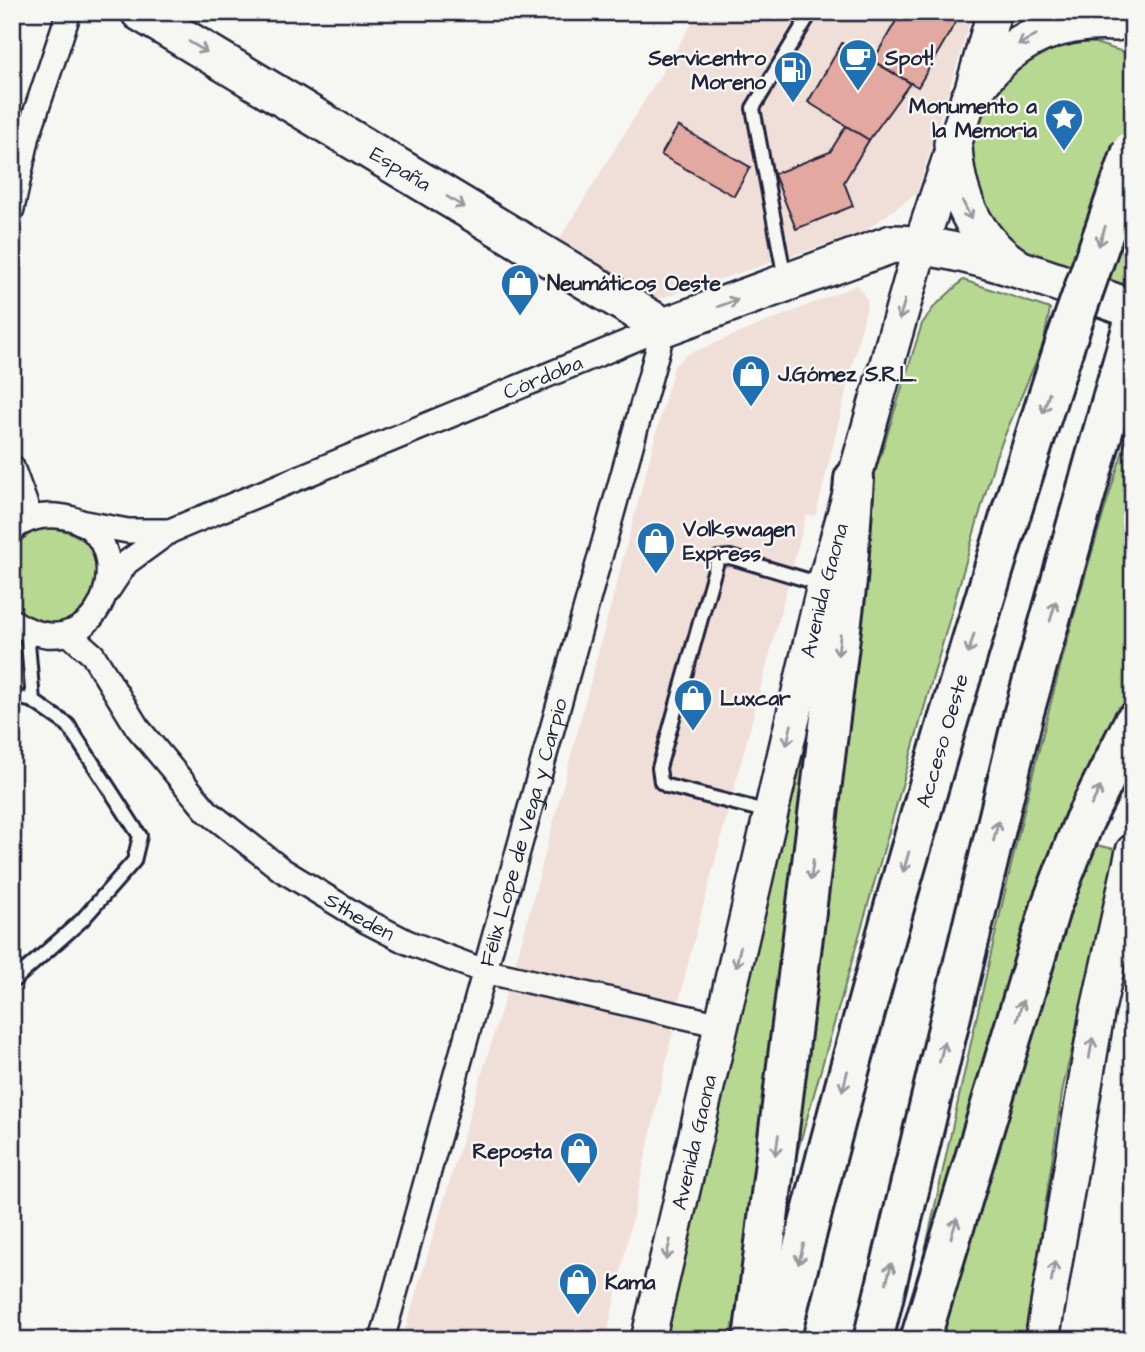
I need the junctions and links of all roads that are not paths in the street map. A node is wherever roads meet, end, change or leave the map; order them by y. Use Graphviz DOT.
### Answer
graph roads {
  1 [pos="69,12"];
  2 [pos="140,12"];
  3 [pos="811,12"];
  4 [pos="995,12"];
  5 [pos="1113,21"];
  6 [pos="969,100"];
  7 [pos="953,144"];
  8 [pos="1133,149"];
  9 [pos="12,209"];
  10 [pos="920,244"];
  11 [pos="1023,272"];
  12 [pos="785,282"];
  13 [pos="1133,309"];
  14 [pos="664,327"];
  15 [pos="1129,339"];
  16 [pos="12,467"];
  17 [pos="853,479"];
  18 [pos="78,522"];
  19 [pos="21,524"];
  20 [pos="170,531"];
  21 [pos="824,585"];
  22 [pos="108,590"];
  23 [pos="89,621"];
  24 [pos="20,626"];
  25 [pos="68,633"];
  26 [pos="93,656"];
  27 [pos="12,696"];
  28 [pos="33,701"];
  29 [pos="1133,723"];
  30 [pos="771,812"];
  31 [pos="1133,851"];
  32 [pos="484,971"];
  33 [pos="12,982"];
  34 [pos="720,1025"];
  35 [pos="382,1340"];
  36 [pos="648,1340"];
  37 [pos="754,1340"];
  38 [pos="780,1340"];
  39 [pos="873,1340"];
  40 [pos="920,1340"];
  41 [pos="1042,1340"];
  1 -- 9 [label="street"];
  2 -- 14 [label="main road, España, one-way"];
  3 -- 12 [label="lane"];
  4 -- 6 [label="street, Avenida Gaona"];
  5 -- 6 [label="main road, one-way"];
  6 -- 7 [label="street, Avenida Gaona"];
  7 -- 10 [label="street, Avenida Gaona"];
  7 -- 11 [label="main road, one-way"];
  8 -- 38 [label="highway, Acceso Oeste, one-way, bridge"];
  10 -- 11 [label="main road, Córdoba"];
  10 -- 12 [label="main road, Córdoba"];
  10 -- 17 [label="street, Avenida Gaona, one-way"];
  11 -- 13 [label="main road, Córdoba"];
  14 -- 12 [label="main road, Córdoba, one-way"];
  14 -- 20 [label="street, Córdoba"];
  14 -- 32 [label="street, Félix Lope de Vega y Carpio"];
  39 -- 15 [label="highway, one-way"];
  16 -- 19 [label="street"];
  17 -- 21 [label="street, Avenida Gaona"];
  17 -- 37 [label="highway, one-way"];
  18 -- 19 [label="street, Córdoba"];
  18 -- 20 [label="street, Córdoba"];
  18 -- 22 [label="street"];
  20 -- 22 [label="street, Córdoba"];
  21 -- 30 [label="street, Avenida Gaona, one-way"];
  21 -- 30 [label="lane"];
  22 -- 23 [label="street, Córdoba"];
  23 -- 25 [label="street"];
  23 -- 26 [label="street, Stheden"];
  24 -- 25 [label="street"];
  24 -- 28 [label="lane"];
  25 -- 26 [label="street, Stheden"];
  26 -- 32 [label="street, Stheden"];
  27 -- 28 [label="lane"];
  28 -- 33 [label="lane"];
  40 -- 29 [label="highway, one-way"];
  30 -- 34 [label="street, Avenida Gaona, one-way"];
  41 -- 31 [label="street, one-way"];
  32 -- 34 [label="street, Stheden"];
  32 -- 35 [label="street, Félix Lope de Vega y Carpio"];
  34 -- 36 [label="street, Avenida Gaona, one-way"];
}
